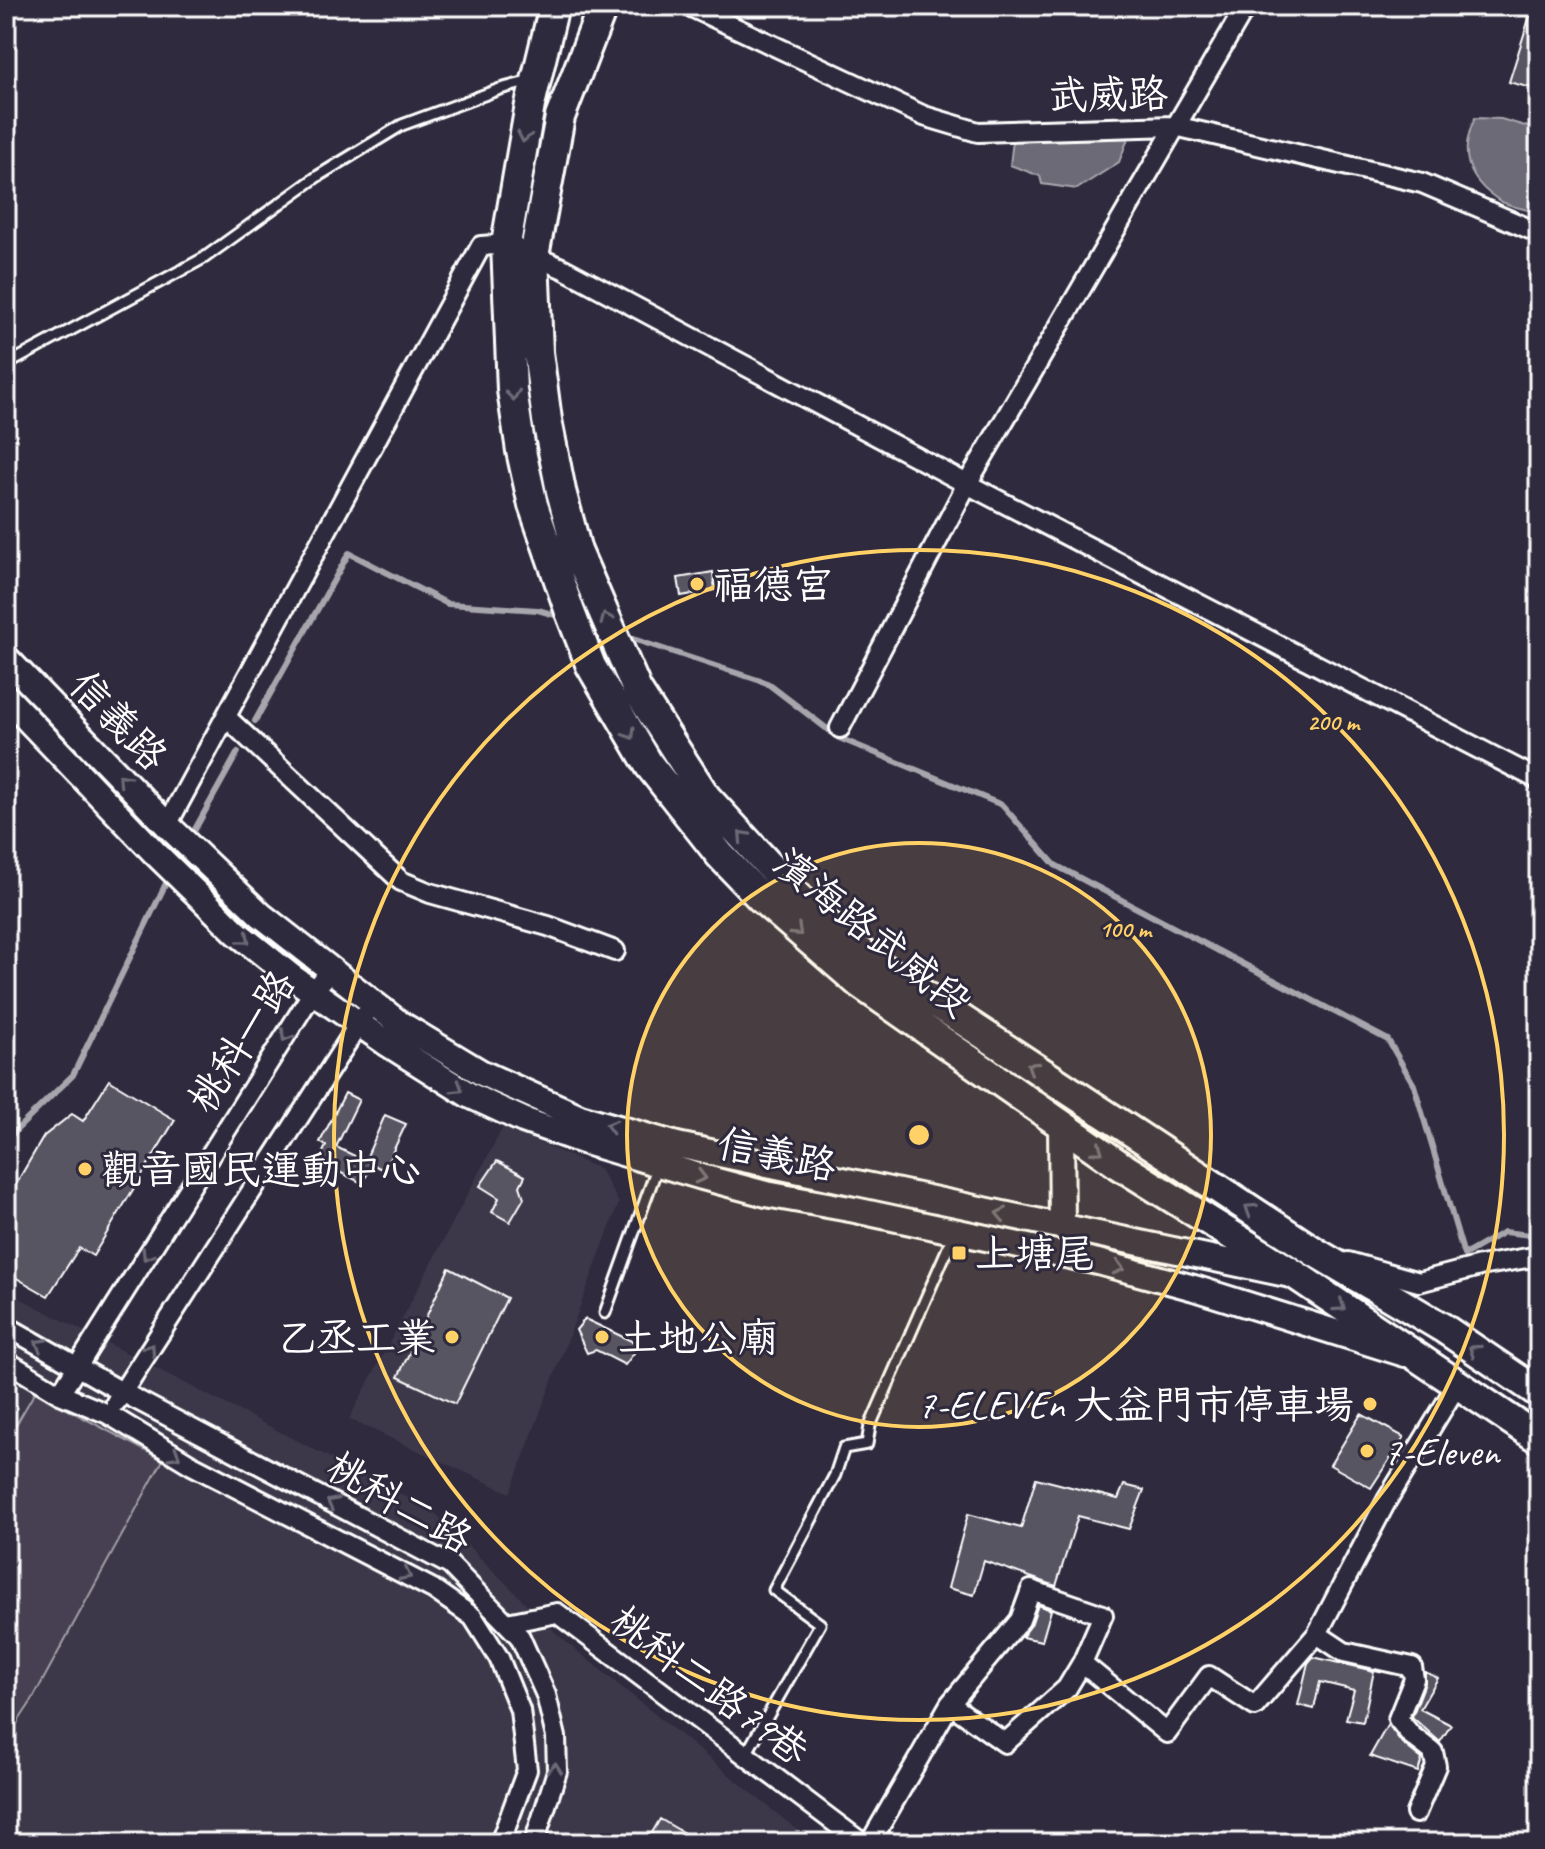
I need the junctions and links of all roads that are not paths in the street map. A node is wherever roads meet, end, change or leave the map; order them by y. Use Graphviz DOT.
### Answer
graph roads {
  1 [pos="554,6"];
  2 [pos="603,6"];
  3 [pos="689,6"];
  4 [pos="1246,6"];
  5 [pos="536,80"];
  6 [pos="1175,126"];
  7 [pos="1539,233"];
  8 [pos="506,244"];
  9 [pos="534,256"];
  10 [pos="6,365"];
  11 [pos="967,484"];
  12 [pos="6,658"];
  13 [pos="6,697"];
  14 [pos="226,717"];
  15 [pos="840,728"];
  16 [pos="1539,780"];
  17 [pos="172,830"];
  18 [pos="615,951"];
  19 [pos="330,971"];
  20 [pos="313,992"];
  21 [pos="373,1003"];
  22 [pos="358,1023"];
  23 [pos="1061,1124"];
  24 [pos="663,1140"];
  25 [pos="658,1165"];
  26 [pos="1062,1227"];
  27 [pos="955,1231"];
  28 [pos="1315,1252"];
  29 [pos="1539,1256"];
  30 [pos="1297,1276"];
  31 [pos="605,1313"];
  32 [pos="1280,1316"];
  33 [pos="6,1326"];
  34 [pos="1415,1357"];
  35 [pos="6,1361"];
  36 [pos="78,1365"];
  37 [pos="1457,1385"];
  38 [pos="122,1392"];
  39 [pos="1539,1393"];
  40 [pos="60,1394"];
  41 [pos="108,1414"];
  42 [pos="1539,1439"];
  43 [pos="507,1623"];
  44 [pos="1317,1634"];
  45 [pos="1082,1663"];
  46 [pos="950,1704"];
  47 [pos="745,1756"];
  48 [pos="1416,1813"];
  49 [pos="500,1843"];
  50 [pos="534,1843"];
  51 [pos="862,1843"];
  52 [pos="870,1843"];
  1 -- 5 [label="main road, 濱海路武威段"];
  2 -- 9 [label="main road, 濱海路武威段"];
  3 -- 6 [label="street, 武威路"];
  4 -- 6 [label="street"];
  5 -- 8 [label="main road, 濱海路武威段, one-way"];
  5 -- 10 [label="lane"];
  6 -- 7 [label="street, 武威路"];
  6 -- 11 [label="street"];
  8 -- 9 [label="street"];
  8 -- 14 [label="street"];
  8 -- 23 [label="main road, 濱海路武威段, one-way"];
  9 -- 11 [label="street"];
  28 -- 9 [label="main road, 濱海路武威段, one-way"];
  11 -- 15 [label="street"];
  11 -- 16 [label="street"];
  17 -- 12 [label="main road, 信義路, one-way"];
  13 -- 20 [label="main road, 信義路, one-way"];
  14 -- 17 [label="street"];
  14 -- 18 [label="street"];
  17 -- 19 [label="main road, 信義路"];
  19 -- 20 [label="street, 桃科一路"];
  19 -- 21 [label="main road, 信義路"];
  20 -- 22 [label="main road, 信義路"];
  20 -- 36 [label="street, 桃科一路, one-way"];
  21 -- 22 [label="street"];
  24 -- 21 [label="main road, 信義路, one-way"];
  22 -- 25 [label="main road, 信義路, one-way"];
  38 -- 22 [label="street, one-way"];
  23 -- 26 [label="main road"];
  23 -- 30 [label="main road, 濱海路武威段, one-way"];
  24 -- 25 [label="lane"];
  26 -- 24 [label="main road, 信義路, one-way"];
  25 -- 27 [label="main road, 信義路, one-way"];
  25 -- 31 [label="lane"];
  26 -- 30 [label="main road, 信義路"];
  27 -- 32 [label="main road, 信義路, one-way"];
  27 -- 47 [label="lane"];
  28 -- 29 [label="street"];
  28 -- 30 [label="main road"];
  39 -- 28 [label="main road, 濱海路武威段, one-way"];
  30 -- 32 [label="main road"];
  30 -- 34 [label="main road, 濱海路武威段, one-way"];
  32 -- 34 [label="main road, 信義路"];
  36 -- 33 [label="street, 桃科二路, one-way"];
  34 -- 37 [label="main road, 濱海路武威段"];
  35 -- 40 [label="street, 桃科二路"];
  36 -- 38 [label="street, 桃科二路"];
  36 -- 40 [label="street, 桃科一路"];
  37 -- 42 [label="main road, 濱海路武威段"];
  37 -- 44 [label="street"];
  38 -- 41 [label="street"];
  43 -- 38 [label="street, 桃科二路, one-way"];
  40 -- 41 [label="street, 桃科二路"];
  41 -- 49 [label="street, 桃科二路, one-way"];
  43 -- 47 [label="street, 桃科二路79巷"];
  50 -- 43 [label="street, 桃科二路, one-way"];
  44 -- 45 [label="street"];
  44 -- 48 [label="street"];
  45 -- 46 [label="street"];
  45 -- 46 [label="street"];
  46 -- 52 [label="street"];
  47 -- 51 [label="street, 桃科二路79巷"];
}
